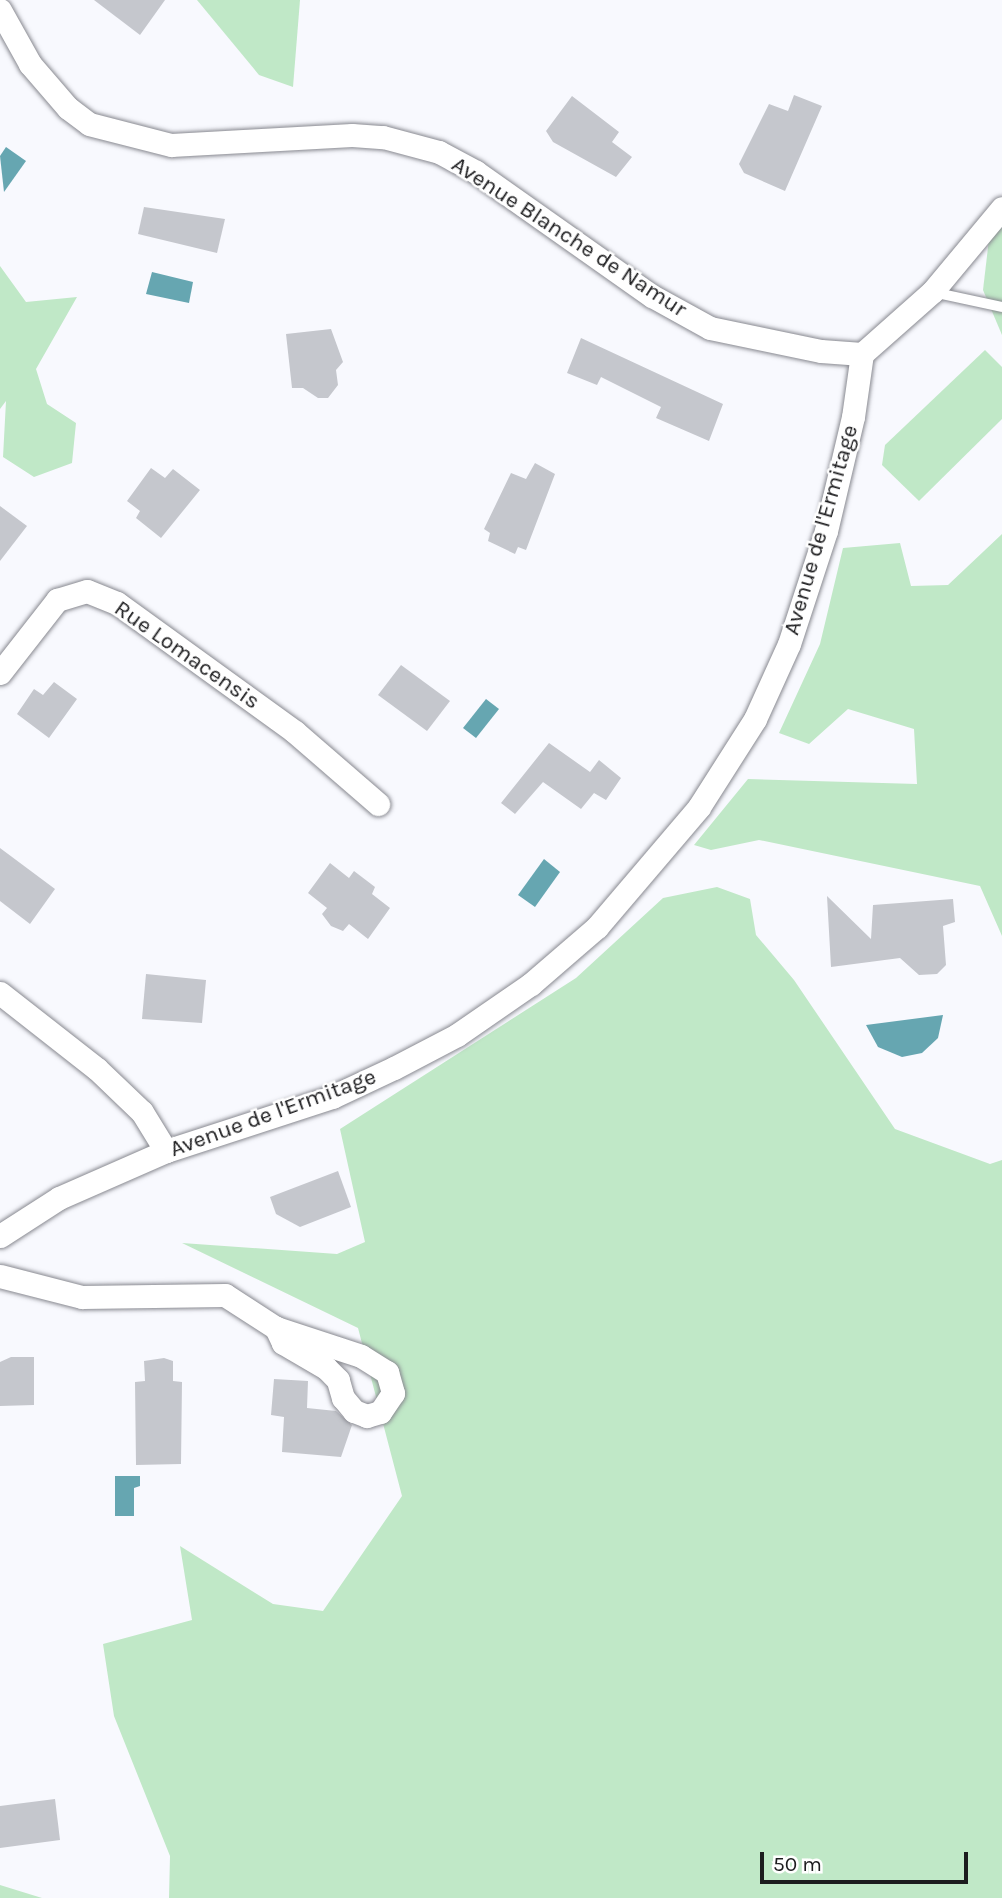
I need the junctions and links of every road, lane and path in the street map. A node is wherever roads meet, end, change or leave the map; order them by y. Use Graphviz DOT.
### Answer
graph roads {
  1 [pos="0,10"];
  2 [pos="1002,208"];
  3 [pos="932,292"];
  4 [pos="1002,307"];
  5 [pos="862,354"];
  6 [pos="0,673"];
  7 [pos="378,804"];
  8 [pos="0,993"];
  9 [pos="166,1152"];
  10 [pos="0,1236"];
  11 [pos="0,1276"];
  12 [pos="275,1328"];
  1 -- 5 [label="street, Avenue Blanche de Namur"];
  2 -- 3 [label="street"];
  3 -- 4 [label="lane"];
  3 -- 5 [label="street"];
  5 -- 9 [label="street, Avenue de l'Ermitage"];
  6 -- 7 [label="street, Rue Lomacensis"];
  8 -- 9 [label="street"];
  9 -- 10 [label="street, Avenue de l'Ermitage"];
  11 -- 12 [label="street"];
  12 -- 12 [label="street"];
}
